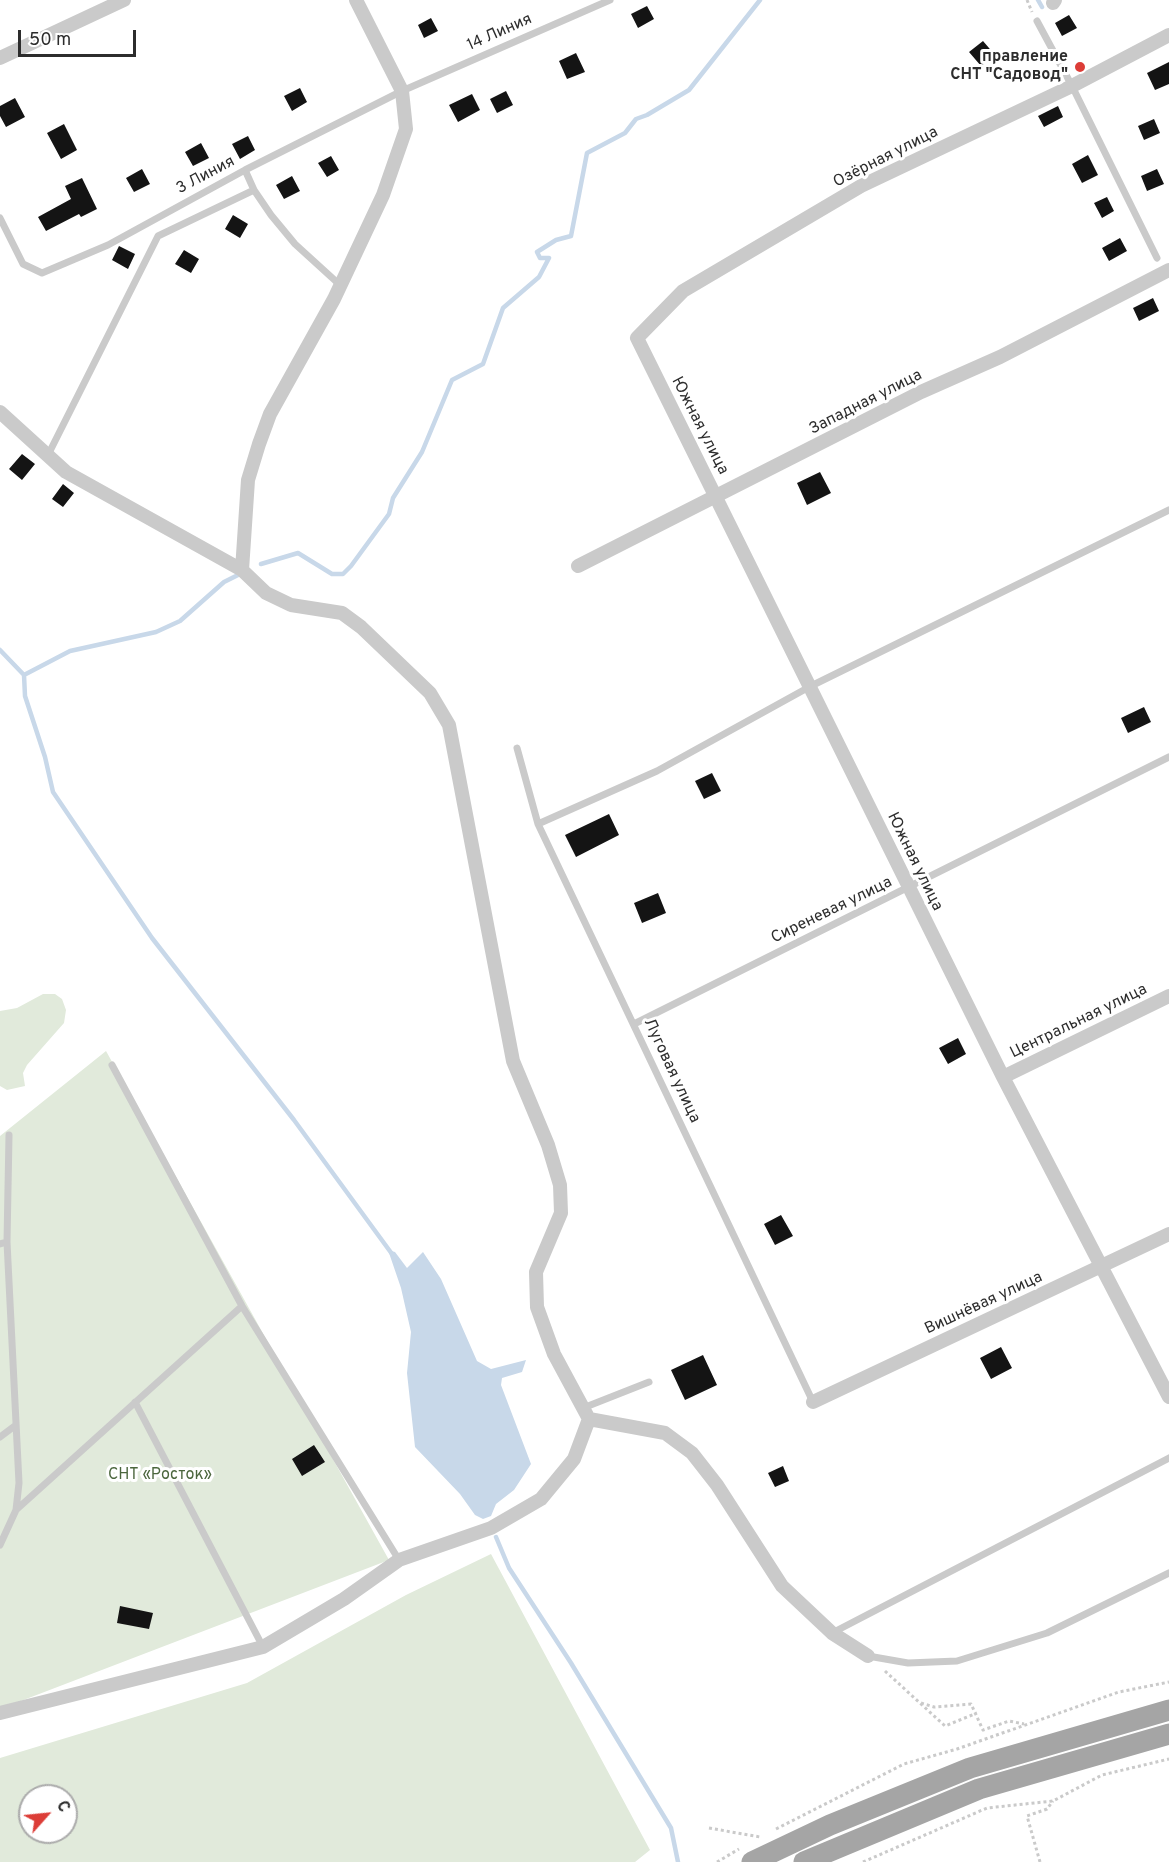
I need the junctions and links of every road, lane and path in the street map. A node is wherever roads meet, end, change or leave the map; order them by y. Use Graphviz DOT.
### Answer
graph roads {
  1 [pos="124,0"];
  2 [pos="356,0"];
  3 [pos="610,0"];
  4 [pos="1037,21"];
  5 [pos="1169,35"];
  6 [pos="0,58"];
  7 [pos="1072,86"];
  8 [pos="402,91"];
  9 [pos="245,170"];
  10 [pos="254,190"];
  11 [pos="0,218"];
  12 [pos="1157,258"];
  13 [pos="1167,275"];
  14 [pos="340,285"];
  15 [pos="637,338"];
  16 [pos="0,412"];
  17 [pos="48,455"];
  18 [pos="717,498"];
  19 [pos="1169,510"];
  20 [pos="578,566"];
  21 [pos="242,570"];
  22 [pos="811,686"];
  23 [pos="517,748"];
  24 [pos="1169,757"];
  25 [pos="538,824"];
  26 [pos="909,888"];
  27 [pos="1169,996"];
  28 [pos="634,1024"];
  29 [pos="112,1065"];
  30 [pos="1003,1077"];
  31 [pos="9,1135"];
  32 [pos="1169,1234"];
  33 [pos="4,1243"];
  34 [pos="1102,1267"];
  35 [pos="242,1306"];
  36 [pos="649,1382"];
  37 [pos="1169,1397"];
  38 [pos="135,1402"];
  39 [pos="813,1402"];
  40 [pos="586,1413"];
  41 [pos="16,1425"];
  42 [pos="0,1437"];
  43 [pos="1169,1458"];
  44 [pos="16,1510"];
  45 [pos="0,1545"];
  46 [pos="399,1560"];
  47 [pos="1169,1573"];
  48 [pos="832,1633"];
  49 [pos="263,1647"];
  50 [pos="868,1656"];
  51 [pos="1169,1682"];
  52 [pos="920,1703"];
  53 [pos="1,1709"];
  54 [pos="1169,1710"];
  55 [pos="977,1713"];
  56 [pos="1026,1724"];
  57 [pos="1169,1734"];
  58 [pos="1169,1759"];
  59 [pos="1053,1801"];
  60 [pos="709,1827"];
  61 [pos="771,1831"];
  62 [pos="749,1850"];
  63 [pos="717,1862"];
  64 [pos="804,1862"];
  65 [pos="863,1862"];
  66 [pos="1040,1862"];
  1 -- 6 [label="street"];
  2 -- 8 [label="street"];
  3 -- 8 [label="lane, 14 Линия"];
  4 -- 7 [label="lane"];
  5 -- 7 [label="street, Озёрная улица"];
  7 -- 12 [label="lane"];
  7 -- 15 [label="street, Озёрная улица"];
  8 -- 9 [label="lane, 3 Линия"];
  8 -- 14 [label="street"];
  9 -- 10 [label="lane"];
  9 -- 11 [label="lane, 3 Линия"];
  10 -- 14 [label="lane"];
  10 -- 17 [label="lane"];
  13 -- 18 [label="street, Западная улица"];
  14 -- 21 [label="street"];
  15 -- 18 [label="street, Южная улица"];
  16 -- 17 [label="street"];
  17 -- 21 [label="street"];
  18 -- 20 [label="street, Западная улица"];
  18 -- 22 [label="street, Южная улица"];
  19 -- 22 [label="lane"];
  21 -- 40 [label="street"];
  22 -- 25 [label="lane"];
  22 -- 26 [label="street, Южная улица"];
  23 -- 25 [label="lane, Луговая улица"];
  24 -- 26 [label="lane, Сиреневая улица"];
  25 -- 28 [label="lane, Луговая улица"];
  26 -- 28 [label="lane, Сиреневая улица"];
  26 -- 30 [label="street, Южная улица"];
  27 -- 30 [label="street, Центральная улица"];
  28 -- 39 [label="lane, Луговая улица"];
  29 -- 35 [label="lane"];
  30 -- 34 [label="street, Южная улица"];
  31 -- 33 [label="lane"];
  32 -- 34 [label="street, Вишнёвая улица"];
  33 -- 41 [label="lane"];
  34 -- 37 [label="street, Южная улица"];
  34 -- 39 [label="street, Вишнёвая улица"];
  35 -- 38 [label="lane"];
  35 -- 46 [label="lane"];
  36 -- 40 [label="lane"];
  38 -- 44 [label="lane"];
  38 -- 49 [label="lane"];
  40 -- 46 [label="street"];
  40 -- 48 [label="street"];
  41 -- 42 [label="lane"];
  41 -- 44 [label="lane"];
  43 -- 48 [label="lane"];
  44 -- 45 [label="lane"];
  46 -- 49 [label="street"];
  47 -- 50 [label="lane"];
  48 -- 50 [label="street"];
  49 -- 53 [label="street"];
  50 -- 52 [label="path"];
  51 -- 56 [label="path"];
  52 -- 55 [label="path"];
  52 -- 55 [label="path"];
  54 -- 62 [label="main road"];
  55 -- 56 [label="path"];
  56 -- 61 [label="path"];
  57 -- 64 [label="main road"];
  58 -- 59 [label="path"];
  59 -- 65 [label="path"];
  59 -- 66 [label="path"];
  60 -- 62 [label="path"];
  62 -- 63 [label="path"];
}
